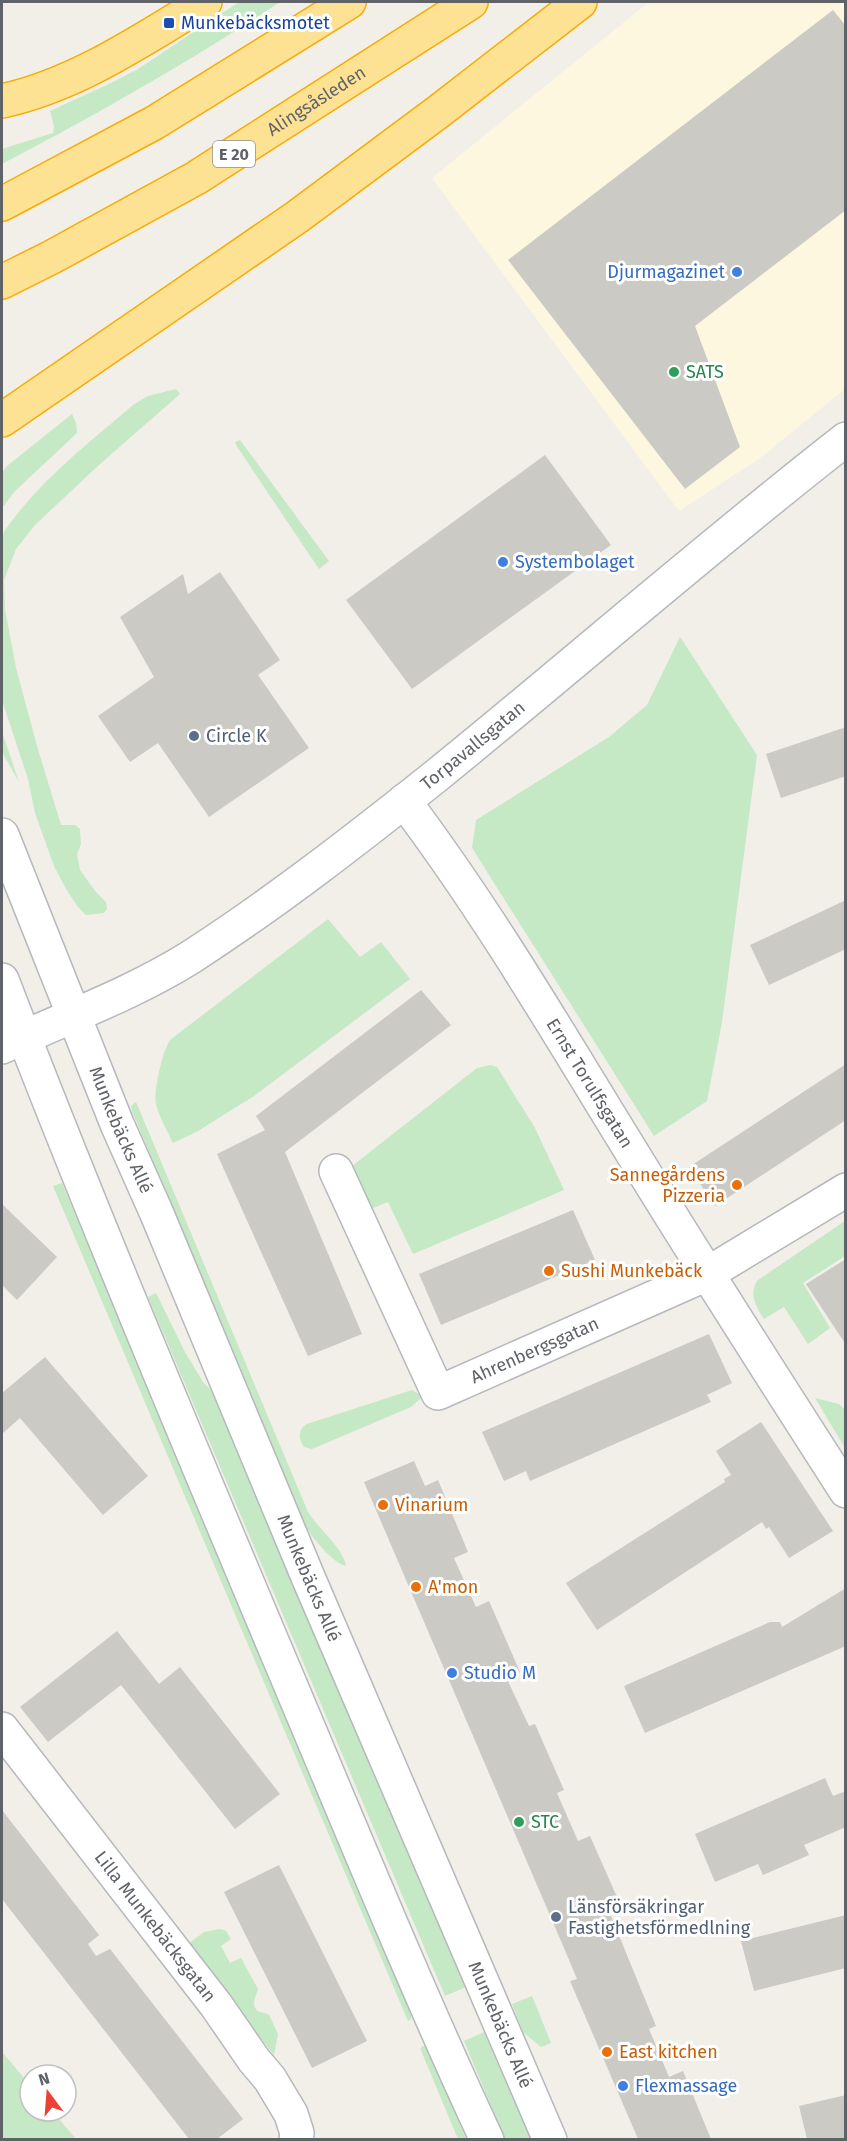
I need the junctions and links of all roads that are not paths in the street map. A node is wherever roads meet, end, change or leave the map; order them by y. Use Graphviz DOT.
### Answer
graph roads {
  1 [pos="205,2"];
  2 [pos="349,2"];
  3 [pos="471,2"];
  4 [pos="580,2"];
  5 [pos="2,101"];
  6 [pos="2,204"];
  7 [pos="2,282"];
  8 [pos="2,420"];
  9 [pos="846,439"];
  10 [pos="404,801"];
  11 [pos="2,835"];
  12 [pos="2,980"];
  13 [pos="74,1014"];
  14 [pos="13,1042"];
  15 [pos="336,1171"];
  16 [pos="846,1190"];
  17 [pos="707,1274"];
  18 [pos="846,1491"];
  19 [pos="2,1730"];
  20 [pos="297,2136"];
  21 [pos="487,2139"];
  22 [pos="550,2139"];
  1 -- 5 [label="highway"];
  2 -- 6 [label="highway"];
  3 -- 7 [label="highway, Alingsåsleden / E 20"];
  4 -- 8 [label="highway"];
  9 -- 10 [label="street, Torpavallsgatan"];
  10 -- 13 [label="street, Torpavallsgatan"];
  10 -- 17 [label="street, Ernst Torulfsgatan"];
  11 -- 13 [label="street, Munkebäcks Allé"];
  12 -- 14 [label="street"];
  13 -- 14 [label="street"];
  13 -- 22 [label="street, Munkebäcks Allé"];
  14 -- 21 [label="street"];
  15 -- 17 [label="street, Ahrenbergsgatan"];
  16 -- 17 [label="street, Ahrenbergsgatan"];
  17 -- 18 [label="street, Ernst Torulfsgatan"];
  19 -- 20 [label="street, Lilla Munkebäcksgatan"];
}
